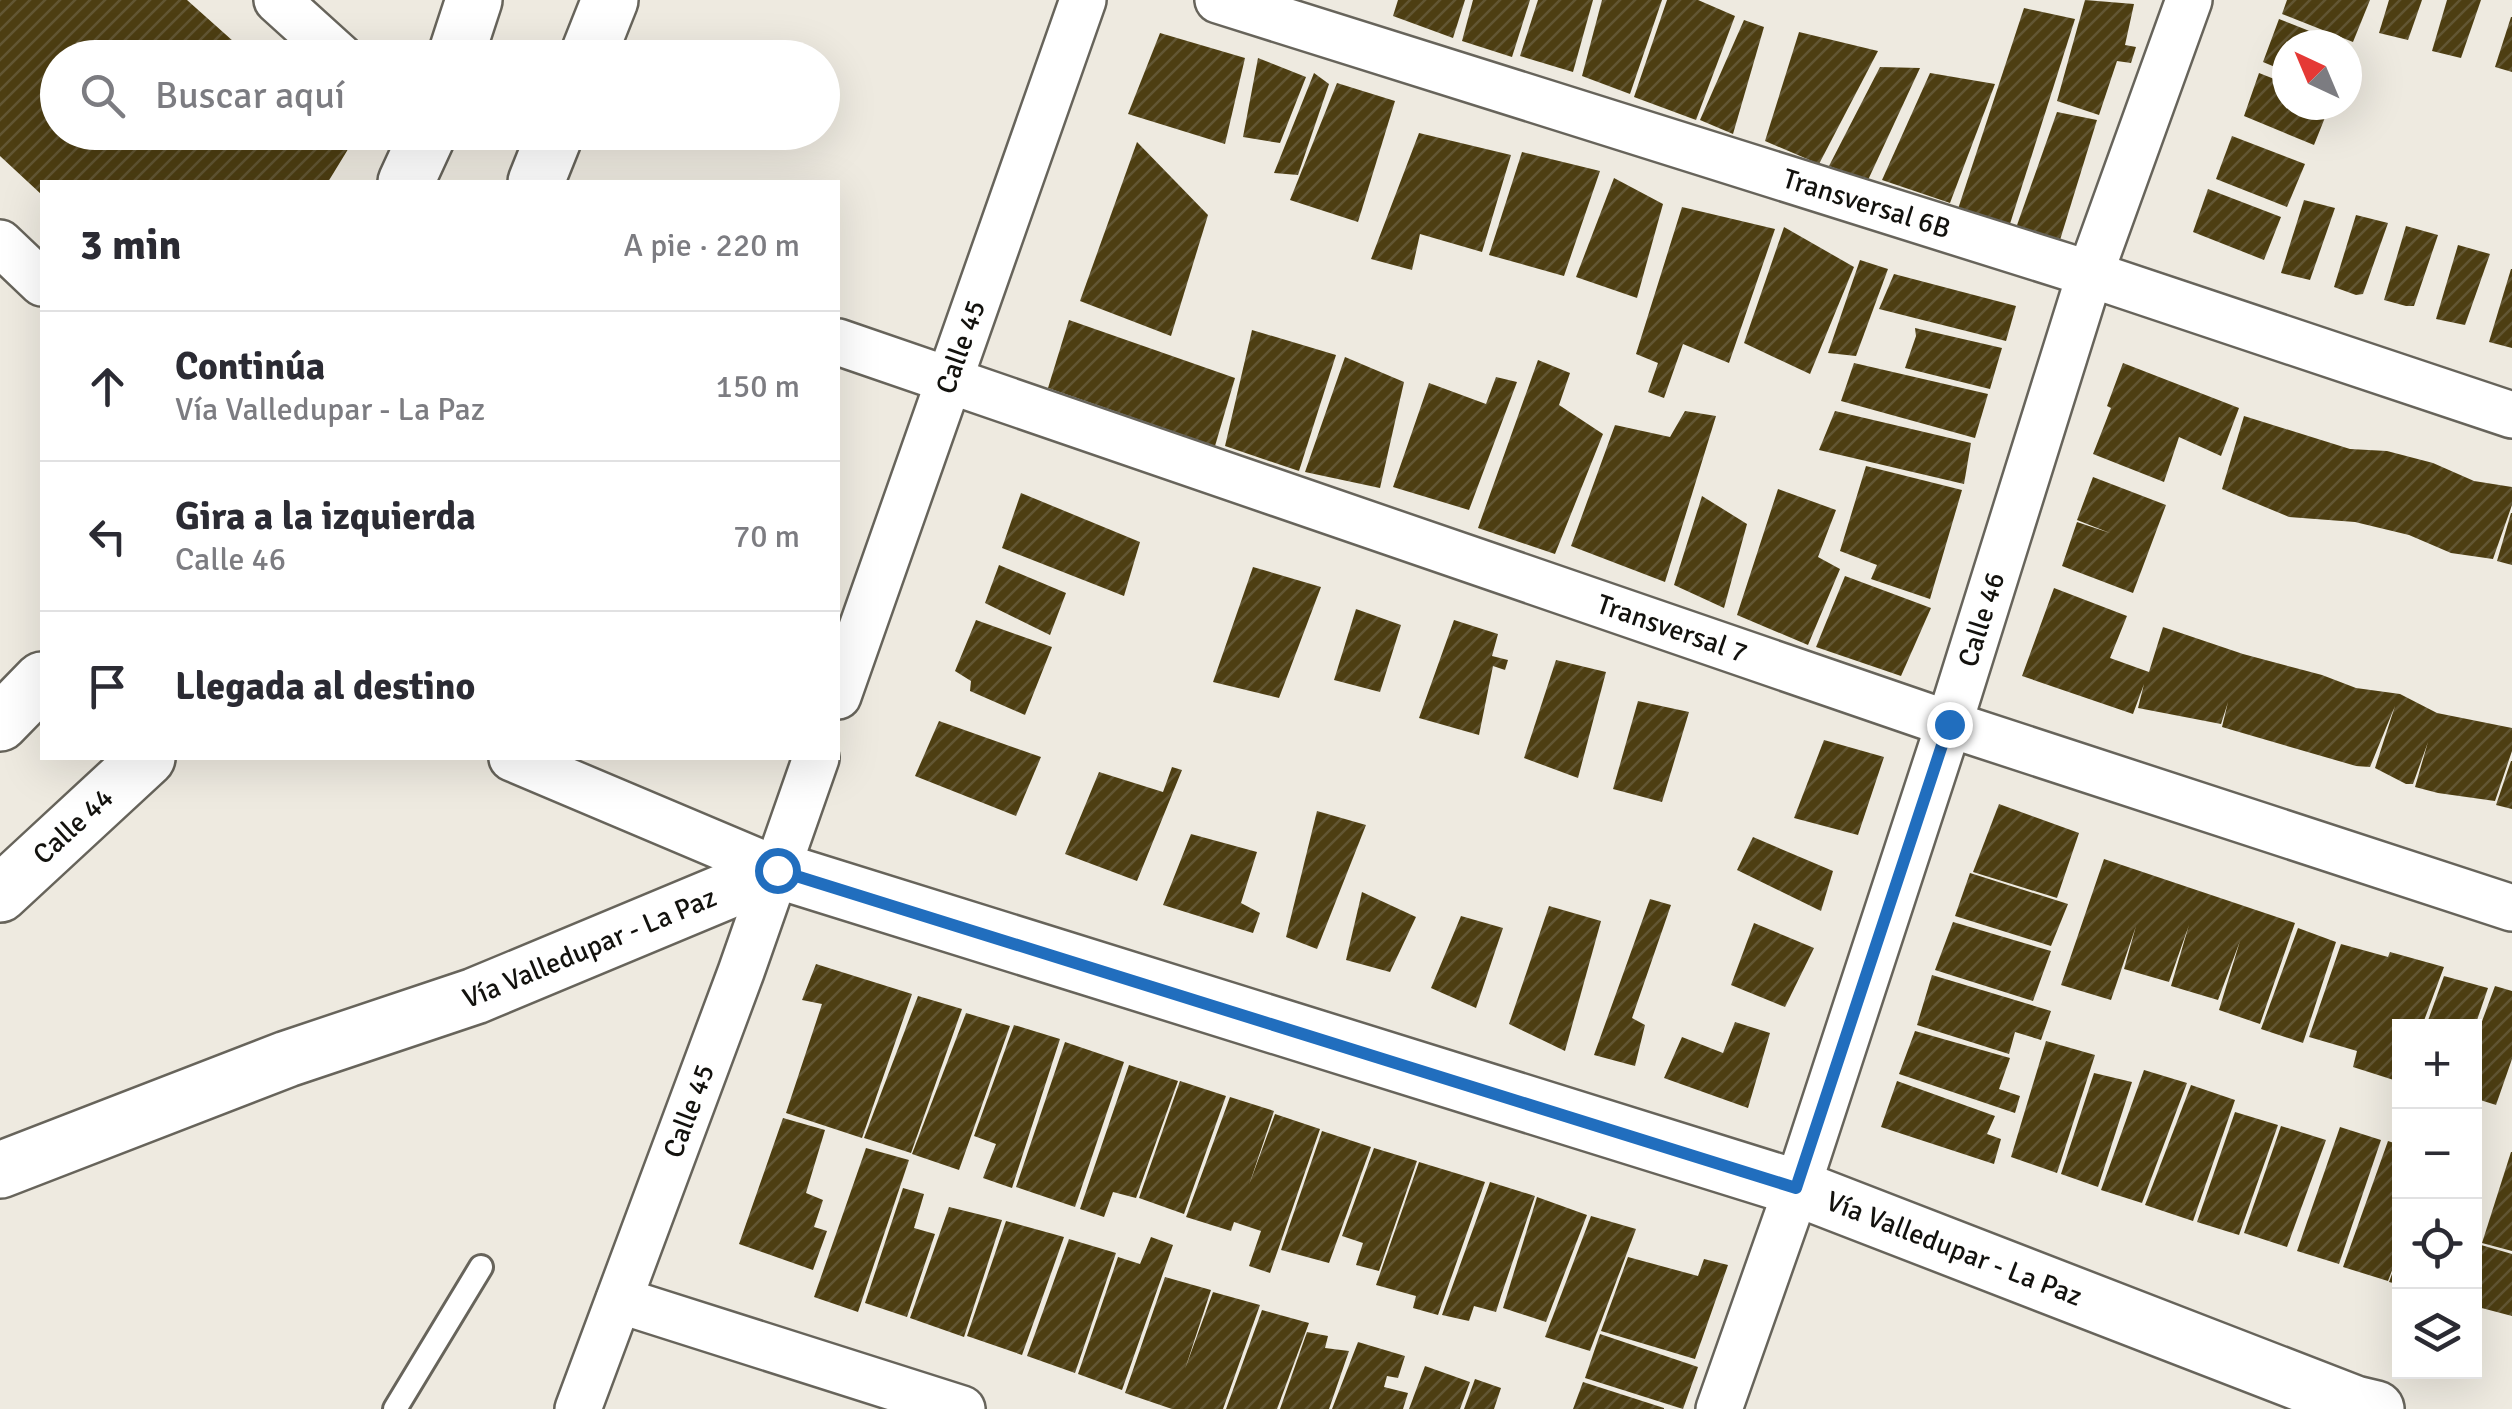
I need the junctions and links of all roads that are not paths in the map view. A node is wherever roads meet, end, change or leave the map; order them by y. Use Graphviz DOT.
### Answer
graph roads {
  1 [pos="277,0"];
  2 [pos="474,0"];
  3 [pos="610,0"];
  4 [pos="1082,0"];
  5 [pos="1218,0"];
  6 [pos="2188,0"];
  7 [pos="321,40"];
  8 [pos="461,40"];
  9 [pos="594,40"];
  10 [pos="549,150"];
  11 [pos="537,180"];
  12 [pos="0,243"];
  13 [pos="2090,274"];
  14 [pos="40,281"];
  15 [pos="840,343"];
  16 [pos="948,377"];
  17 [pos="2512,415"];
  18 [pos="40,682"];
  19 [pos="840,690"];
  20 [pos="0,723"];
  21 [pos="1949,724"];
  22 [pos="145,760"];
  23 [pos="517,760"];
  24 [pos="815,760"];
  25 [pos="777,870"];
  26 [pos="0,894"];
  27 [pos="2512,908"];
  28 [pos="0,1170"];
  29 [pos="1796,1188"];
  30 [pos="481,1267"];
  31 [pos="619,1300"];
  32 [pos="2361,1407"];
  33 [pos="394,1409"];
  34 [pos="578,1409"];
  35 [pos="962,1409"];
  36 [pos="1718,1409"];
  1 -- 7 [label="street"];
  2 -- 8 [label="main road"];
  3 -- 9 [label="main road"];
  4 -- 16 [label="street, Calle 45"];
  5 -- 13 [label="street, Transversal 6B"];
  6 -- 13 [label="street, Calle 46"];
  10 -- 11 [label="main road"];
  12 -- 14 [label="street"];
  13 -- 17 [label="street, Transversal 6B"];
  13 -- 21 [label="street, Calle 46"];
  15 -- 16 [label="street, Transversal 7"];
  16 -- 19 [label="street, Calle 45"];
  16 -- 21 [label="street, Transversal 7"];
  18 -- 20 [label="main road"];
  21 -- 27 [label="street, Transversal 7"];
  21 -- 29 [label="street, Calle 46"];
  22 -- 26 [label="main road, Calle 44"];
  23 -- 25 [label="street"];
  24 -- 25 [label="street, Calle 45"];
  25 -- 28 [label="main road, Vía Valledupar - La Paz"];
  25 -- 29 [label="main road, Vía Valledupar - La Paz"];
  25 -- 31 [label="street, Calle 45"];
  29 -- 32 [label="main road, Vía Valledupar - La Paz"];
  29 -- 36 [label="street, Calle 46"];
  30 -- 33 [label="lane"];
  31 -- 34 [label="street, Calle 45"];
  31 -- 35 [label="street"];
}
